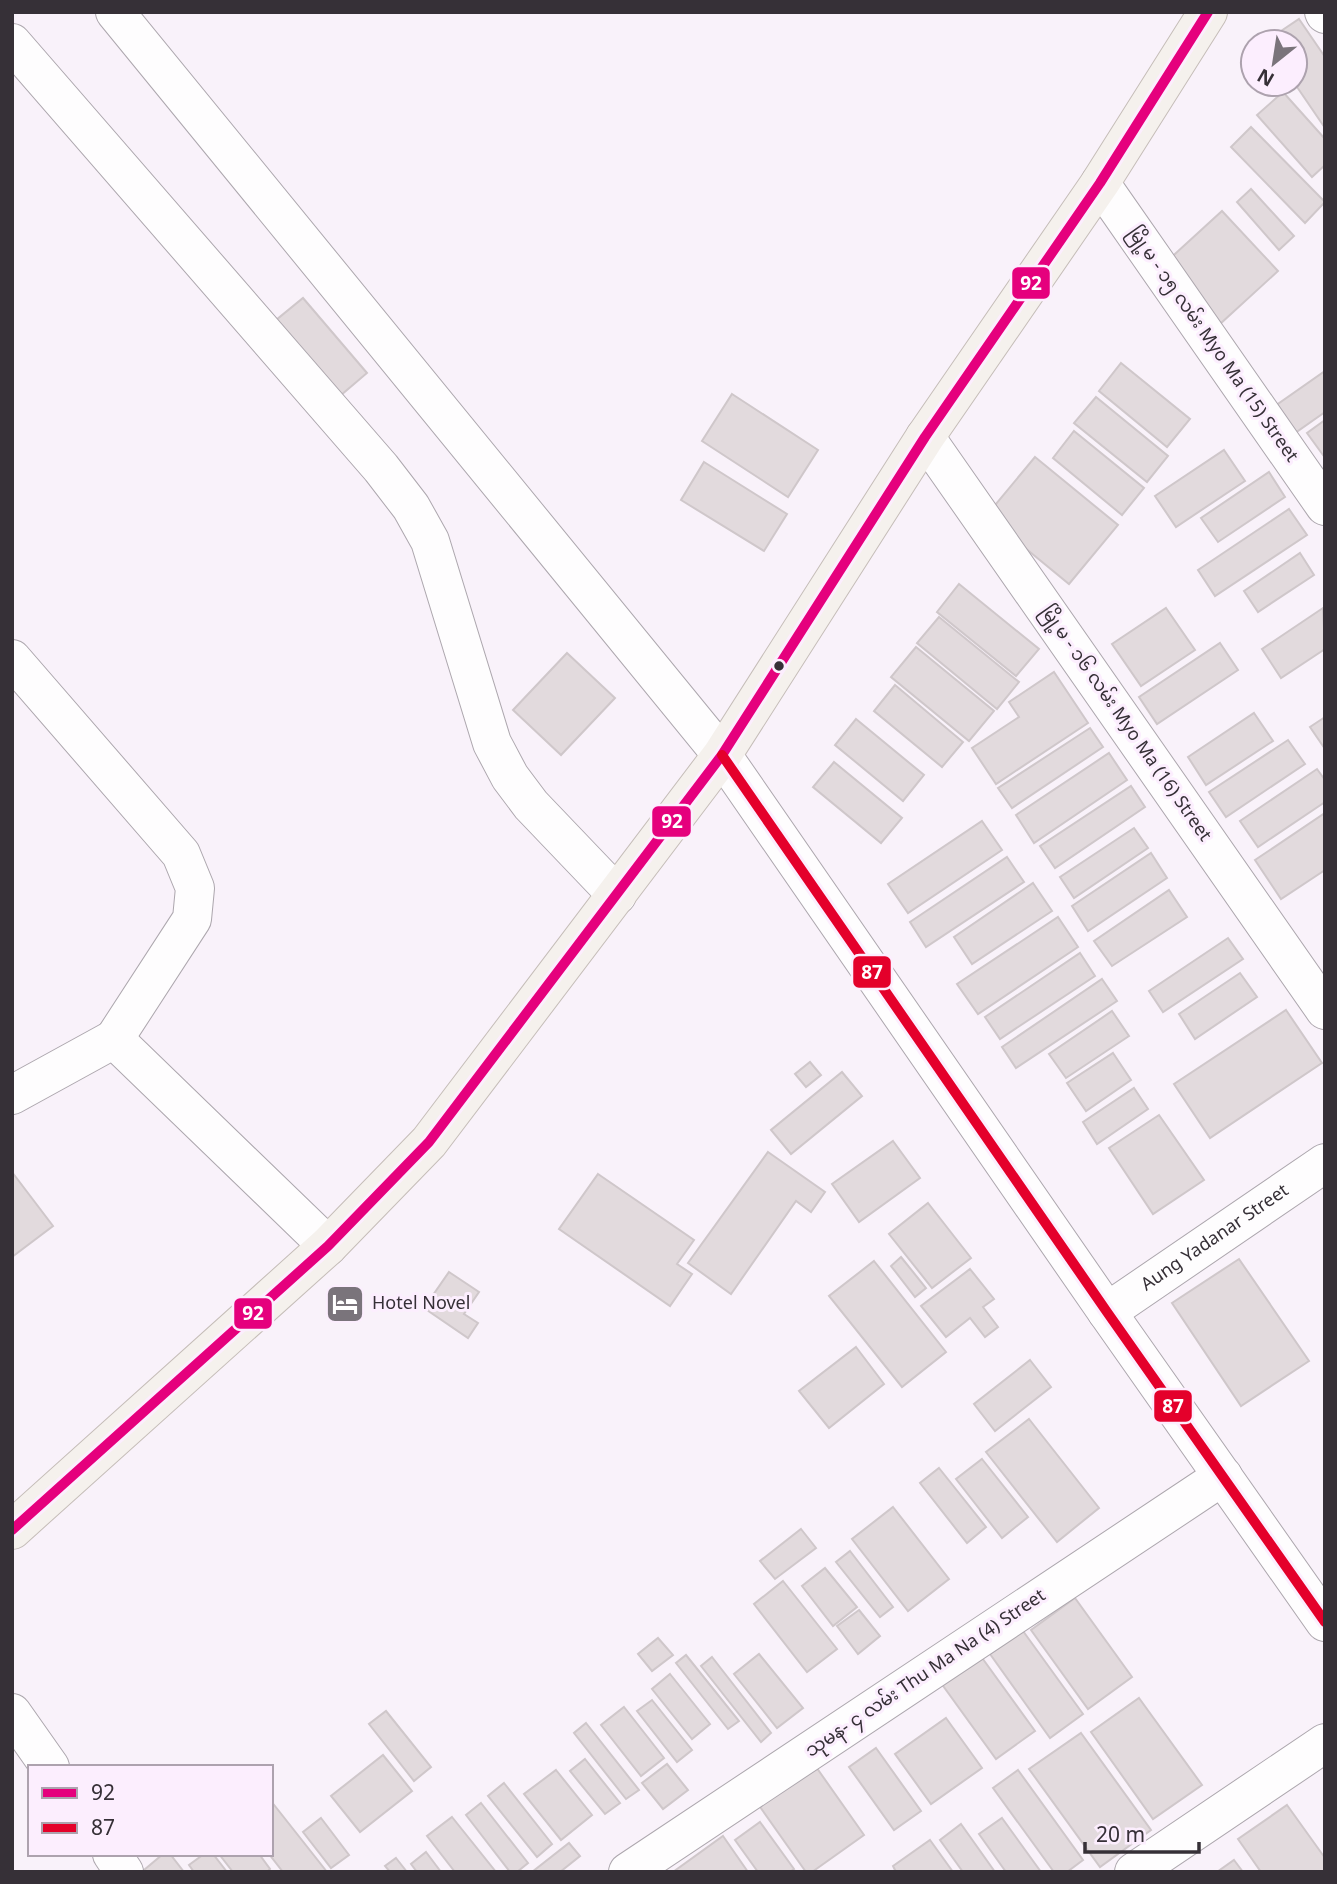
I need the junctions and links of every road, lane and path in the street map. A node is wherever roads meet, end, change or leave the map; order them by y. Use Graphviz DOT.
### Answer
graph roads {
  1 [pos="116,12"];
  2 [pos="1208,12"];
  3 [pos="12,43"];
  4 [pos="1100,183"];
  5 [pos="925,437"];
  6 [pos="1325,506"];
  7 [pos="12,659"];
  8 [pos="722,755"];
  9 [pos="617,895"];
  10 [pos="1325,1010"];
  11 [pos="114,1039"];
  12 [pos="12,1095"];
  13 [pos="1325,1163"];
  14 [pos="328,1246"];
  15 [pos="1107,1312"];
  16 [pos="1223,1476"];
  17 [pos="12,1530"];
  18 [pos="1325,1622"];
  19 [pos="12,1713"];
  20 [pos="1325,1743"];
  21 [pos="49,1765"];
  22 [pos="113,1856"];
  23 [pos="124,1872"];
  24 [pos="628,1872"];
  25 [pos="1134,1872"];
  1 -- 8 [label="street"];
  2 -- 4 [label="main road"];
  3 -- 9 [label="street"];
  4 -- 5 [label="main road"];
  4 -- 6 [label="street, မြို့မ - ၁၅ လမ်း Myo Ma (15) Street"];
  5 -- 8 [label="main road"];
  5 -- 10 [label="street, မြို့မ - ၁၆ လမ်း Myo Ma (16) Street"];
  7 -- 11 [label="street"];
  8 -- 9 [label="main road"];
  8 -- 15 [label="street"];
  9 -- 14 [label="main road"];
  11 -- 12 [label="street"];
  11 -- 14 [label="street"];
  13 -- 15 [label="street, Aung Yadanar Street"];
  14 -- 17 [label="main road"];
  15 -- 16 [label="street"];
  16 -- 18 [label="street"];
  16 -- 24 [label="street, သုမန- ၄ လမ်း Thu Ma Na (4) Street"];
  19 -- 21 [label="street"];
  20 -- 25 [label="street"];
  22 -- 23 [label="street"];
}
